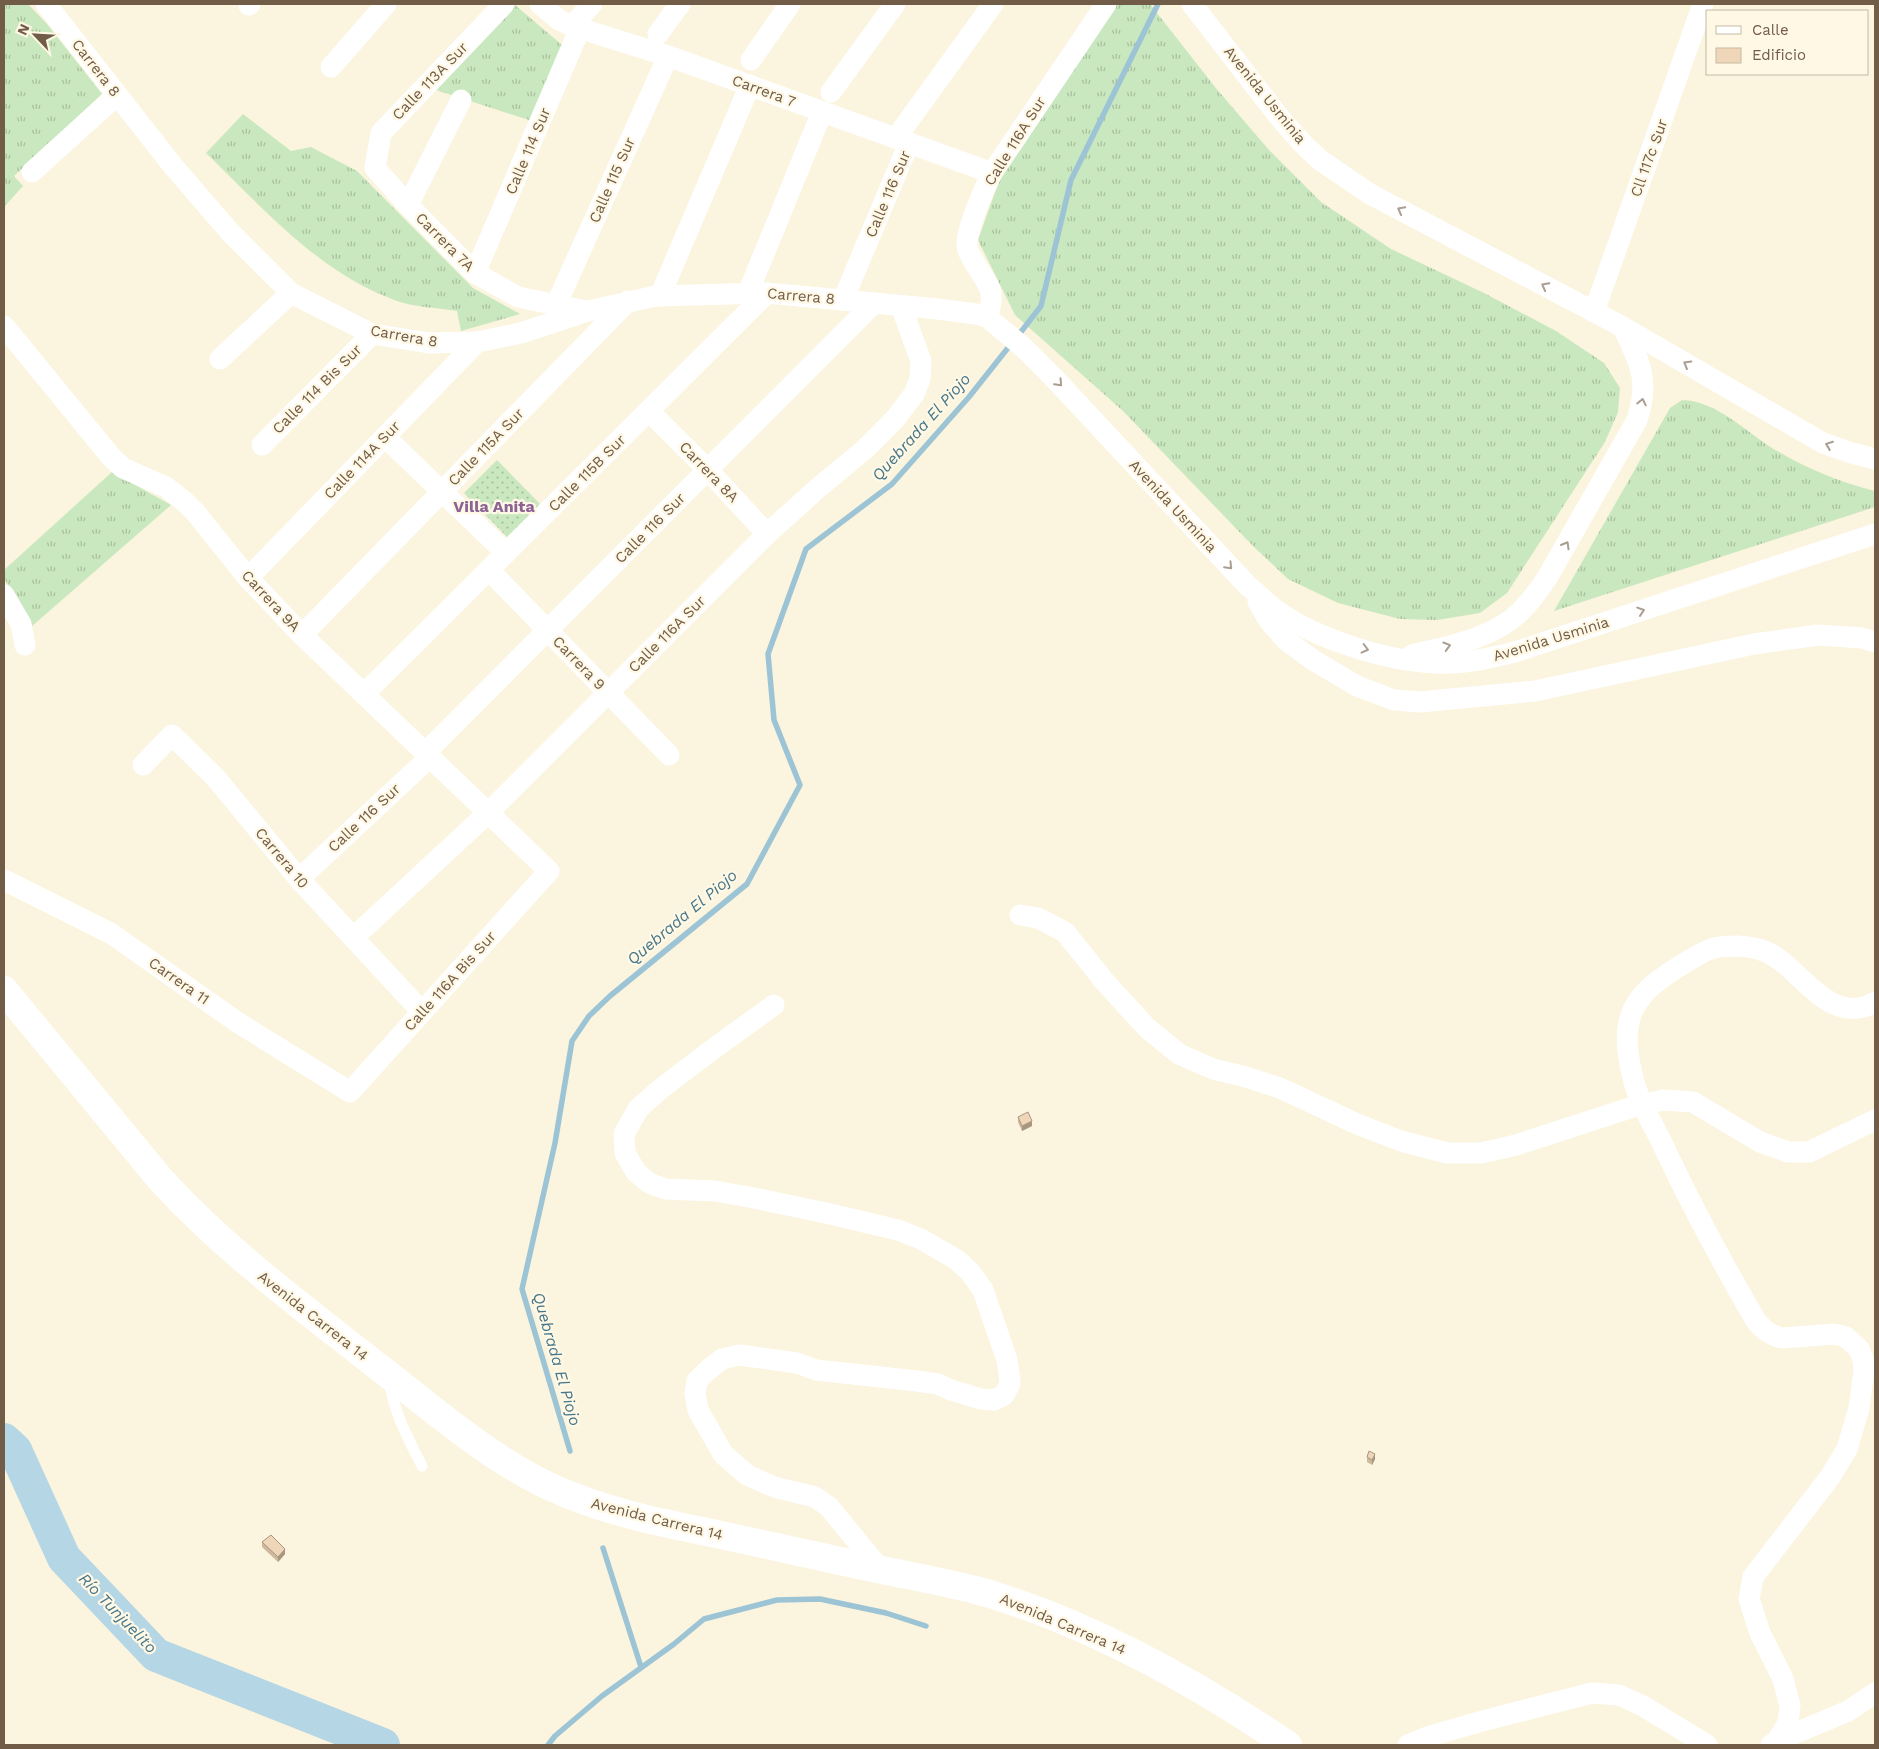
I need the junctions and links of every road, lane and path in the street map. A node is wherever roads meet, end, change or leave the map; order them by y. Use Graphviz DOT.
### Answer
graph roads {
  1 [pos="46,4"];
  2 [pos="386,4"];
  3 [pos="504,4"];
  4 [pos="540,4"];
  5 [pos="592,4"];
  6 [pos="680,4"];
  7 [pos="790,4"];
  8 [pos="894,4"];
  9 [pos="993,4"];
  10 [pos="1106,4"];
  11 [pos="1192,4"];
  12 [pos="1703,4"];
  13 [pos="576,27"];
  14 [pos="658,34"];
  15 [pos="668,56"];
  16 [pos="751,60"];
  17 [pos="331,68"];
  18 [pos="750,85"];
  19 [pos="831,92"];
  20 [pos="117,95"];
  21 [pos="461,100"];
  22 [pos="822,112"];
  23 [pos="903,140"];
  24 [pos="375,168"];
  25 [pos="32,172"];
  26 [pos="992,173"];
  27 [pos="408,205"];
  28 [pos="475,273"];
  29 [pos="291,293"];
  30 [pos="758,293"];
  31 [pos="660,296"];
  32 [pos="843,300"];
  33 [pos="628,302"];
  34 [pos="874,303"];
  35 [pos="556,305"];
  36 [pos="901,306"];
  37 [pos="588,311"];
  38 [pos="1594,312"];
  39 [pos="987,317"];
  40 [pos="4,326"];
  41 [pos="1623,327"];
  42 [pos="372,334"];
  43 [pos="477,342"];
  44 [pos="220,359"];
  45 [pos="649,411"];
  46 [pos="385,437"];
  47 [pos="262,445"];
  48 [pos="1875,459"];
  49 [pos="708,470"];
  50 [pos="442,492"];
  51 [pos="767,534"];
  52 [pos="1875,534"];
  53 [pos="506,553"];
  54 [pos="489,570"];
  55 [pos="248,578"];
  56 [pos="1247,585"];
  57 [pos="4,595"];
  58 [pos="547,630"];
  59 [pos="302,635"];
  60 [pos="1875,642"];
  61 [pos="25,645"];
  62 [pos="1400,658"];
  63 [pos="608,693"];
  64 [pos="364,694"];
  65 [pos="428,754"];
  66 [pos="669,755"];
  67 [pos="143,766"];
  68 [pos="489,812"];
  69 [pos="550,871"];
  70 [pos="299,879"];
  71 [pos="4,880"];
  72 [pos="1020,915"];
  73 [pos="353,938"];
  74 [pos="4,990"];
  75 [pos="1875,1002"];
  76 [pos="774,1005"];
  77 [pos="422,1012"];
  78 [pos="350,1092"];
  79 [pos="1644,1105"];
  80 [pos="1875,1120"];
  81 [pos="388,1374"];
  82 [pos="422,1466"];
  83 [pos="880,1569"];
  84 [pos="1875,1693"];
  85 [pos="1774,1743"];
  86 [pos="1288,1745"];
  87 [pos="1408,1745"];
  88 [pos="1707,1745"];
  1 -- 20 [label="street, Carrera 8"];
  2 -- 17 [label="street"];
  3 -- 24 [label="street, Calle 113A Sur"];
  4 -- 13 [label="street, Carrera 7"];
  5 -- 13 [label="street, Calle 114 Sur"];
  6 -- 14 [label="street"];
  7 -- 16 [label="street"];
  8 -- 19 [label="street"];
  9 -- 23 [label="street, Calle 116 Sur"];
  10 -- 26 [label="street, Calle 116A Sur"];
  38 -- 11 [label="street, Avenida Usminia, one-way"];
  12 -- 38 [label="street, Cll 117c Sur"];
  13 -- 15 [label="street, Carrera 7"];
  13 -- 28 [label="street, Calle 114 Sur"];
  15 -- 18 [label="street, Carrera 7"];
  15 -- 35 [label="street, Calle 115 Sur"];
  18 -- 22 [label="street, Carrera 7"];
  18 -- 31 [label="street"];
  20 -- 25 [label="street"];
  20 -- 29 [label="street, Carrera 8"];
  21 -- 27 [label="street"];
  22 -- 23 [label="street, Carrera 7"];
  22 -- 30 [label="street, Calle 115B Sur"];
  23 -- 26 [label="street, Carrera 7"];
  23 -- 32 [label="street, Calle 116 Sur"];
  24 -- 27 [label="street, Carrera 7A"];
  26 -- 39 [label="street, Calle 116A Sur"];
  27 -- 28 [label="street, Carrera 7A"];
  28 -- 35 [label="street, Carrera 7A"];
  29 -- 42 [label="street, Carrera 8"];
  29 -- 44 [label="street"];
  30 -- 31 [label="street, Carrera 8"];
  30 -- 32 [label="street, Carrera 8"];
  30 -- 45 [label="street, Calle 115B Sur"];
  31 -- 33 [label="street, Carrera 8"];
  32 -- 34 [label="street, Carrera 8"];
  33 -- 37 [label="street, Carrera 8"];
  33 -- 50 [label="street, Calle 115A Sur"];
  34 -- 36 [label="street, Carrera 8"];
  34 -- 49 [label="street, Calle 116 Sur"];
  35 -- 37 [label="street, Carrera 7A"];
  36 -- 39 [label="street, Carrera 8"];
  36 -- 51 [label="street, Calle 116A Sur"];
  37 -- 43 [label="street, Carrera 8"];
  38 -- 41 [label="street, Avenida Usminia"];
  39 -- 56 [label="street, Avenida Usminia, one-way"];
  40 -- 55 [label="street, Carrera 9A"];
  48 -- 41 [label="street, Avenida Usminia, one-way"];
  62 -- 41 [label="street, one-way"];
  42 -- 43 [label="street, Carrera 8"];
  42 -- 47 [label="street, Calle 114 Bis Sur"];
  43 -- 46 [label="street, Calle 114A Sur"];
  45 -- 49 [label="street, Carrera 8A"];
  45 -- 53 [label="street, Calle 115B Sur"];
  46 -- 50 [label="street"];
  46 -- 55 [label="street, Calle 114A Sur"];
  49 -- 51 [label="street, Carrera 8A"];
  49 -- 58 [label="street, Calle 116 Sur"];
  50 -- 53 [label="street"];
  50 -- 59 [label="street, Calle 115A Sur"];
  51 -- 63 [label="street, Calle 116A Sur"];
  62 -- 52 [label="street, Avenida Usminia, one-way"];
  53 -- 54 [label="street, Calle 115B Sur"];
  54 -- 58 [label="street, Carrera 9"];
  54 -- 64 [label="street, Calle 115B Sur"];
  55 -- 59 [label="street, Carrera 9A"];
  56 -- 60 [label="street"];
  56 -- 62 [label="street, Avenida Usminia, one-way"];
  57 -- 61 [label="street"];
  58 -- 63 [label="street, Carrera 9"];
  58 -- 65 [label="street, Calle 116 Sur"];
  59 -- 64 [label="street, Carrera 9A"];
  63 -- 66 [label="street, Carrera 9"];
  63 -- 68 [label="street, Calle 116A Sur"];
  64 -- 65 [label="street, Carrera 9A"];
  65 -- 68 [label="street, Carrera 9A"];
  65 -- 70 [label="street, Calle 116 Sur"];
  67 -- 70 [label="street, Carrera 10"];
  68 -- 69 [label="street, Carrera 9A"];
  68 -- 73 [label="street, Calle 116A Sur"];
  69 -- 77 [label="street, Calle 116A Bis Sur"];
  70 -- 73 [label="street, Carrera 10"];
  71 -- 78 [label="street, Carrera 11"];
  72 -- 79 [label="street"];
  73 -- 77 [label="street, Carrera 10"];
  74 -- 81 [label="main road, Avenida Carrera 14"];
  75 -- 79 [label="street"];
  76 -- 83 [label="street"];
  77 -- 78 [label="street, Calle 116A Bis Sur"];
  79 -- 80 [label="street"];
  79 -- 85 [label="street"];
  81 -- 82 [label="lane"];
  81 -- 83 [label="main road, Avenida Carrera 14"];
  83 -- 86 [label="main road, Avenida Carrera 14"];
  84 -- 85 [label="street"];
  87 -- 88 [label="street"];
}
